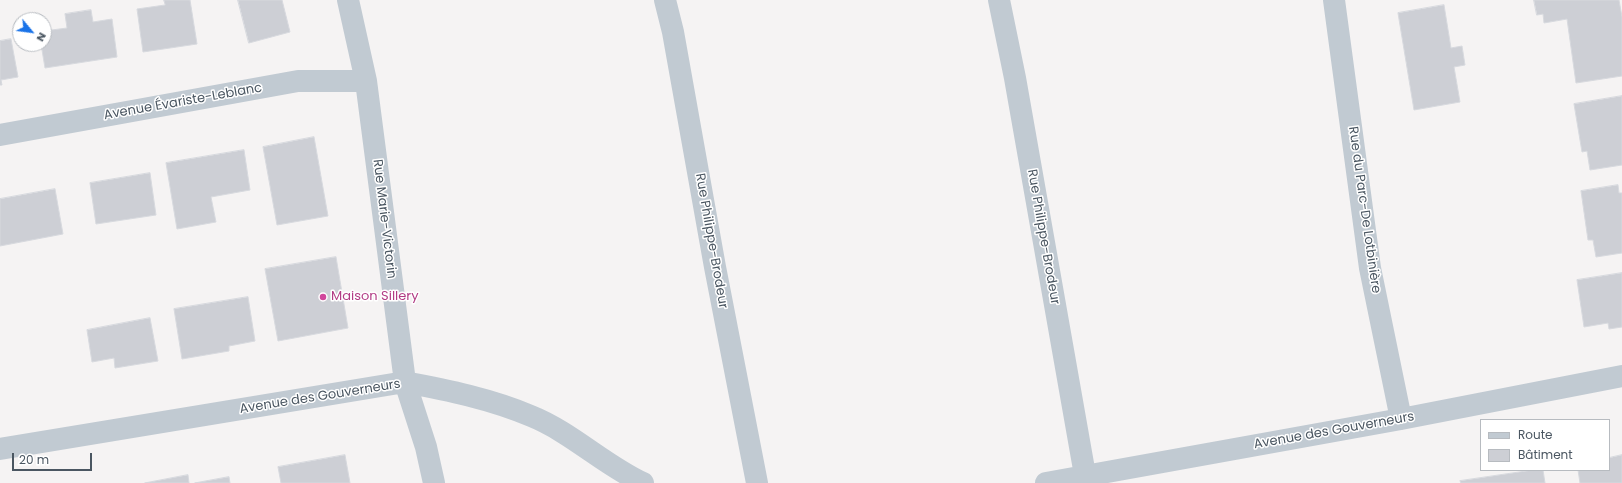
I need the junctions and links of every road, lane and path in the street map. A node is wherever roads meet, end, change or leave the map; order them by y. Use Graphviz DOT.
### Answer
graph roads {
  1 [pos="348,0"];
  2 [pos="665,0"];
  3 [pos="998,0"];
  4 [pos="1334,0"];
  5 [pos="366,81"];
  6 [pos="0,135"];
  7 [pos="1622,376"];
  8 [pos="405,382"];
  9 [pos="1401,419"];
  10 [pos="0,449"];
  11 [pos="1085,475"];
  12 [pos="434,483"];
  13 [pos="643,483"];
  14 [pos="757,483"];
  15 [pos="1046,483"];
  1 -- 5 [label="street, Rue Marie-Victorin"];
  2 -- 14 [label="street, Rue Philippe-Brodeur"];
  3 -- 11 [label="street, Rue Philippe-Brodeur"];
  4 -- 9 [label="street, Rue du Parc-De Lotbinière"];
  5 -- 6 [label="street, Avenue Évariste-Leblanc"];
  5 -- 8 [label="street, Rue Marie-Victorin"];
  7 -- 9 [label="street, Avenue des Gouverneurs"];
  8 -- 10 [label="street, Avenue des Gouverneurs"];
  8 -- 12 [label="street, Rue Marie-Victorin"];
  8 -- 13 [label="street, Avenue des Gouverneurs"];
  9 -- 11 [label="street, Avenue des Gouverneurs"];
  11 -- 15 [label="street, Avenue des Gouverneurs"];
}
